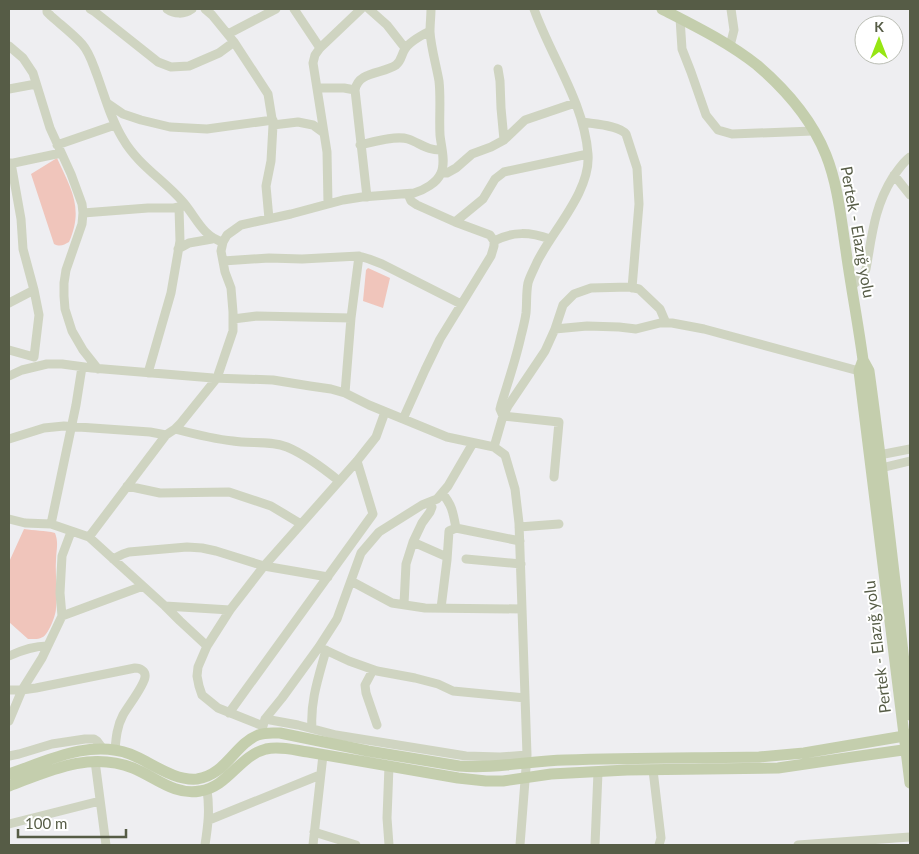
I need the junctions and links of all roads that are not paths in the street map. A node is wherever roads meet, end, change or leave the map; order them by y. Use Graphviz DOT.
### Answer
graph roads {
  1 [pos="47,9"];
  2 [pos="90,9"];
  3 [pos="167,9"];
  4 [pos="192,9"];
  5 [pos="205,9"];
  6 [pos="276,9"];
  7 [pos="294,9"];
  8 [pos="361,9"];
  9 [pos="369,9"];
  10 [pos="431,9"];
  11 [pos="534,9"];
  12 [pos="662,9"];
  13 [pos="731,9"];
  14 [pos="680,18"];
  15 [pos="430,30"];
  16 [pos="228,34"];
  17 [pos="234,42"];
  18 [pos="9,46"];
  19 [pos="730,46"];
  20 [pos="320,48"];
  21 [pos="405,48"];
  22 [pos="498,68"];
  23 [pos="36,84"];
  24 [pos="317,88"];
  25 [pos="9,89"];
  26 [pos="355,90"];
  27 [pos="107,103"];
  28 [pos="575,103"];
  29 [pos="582,122"];
  30 [pos="273,123"];
  31 [pos="115,125"];
  32 [pos="813,131"];
  33 [pos="324,133"];
  34 [pos="504,140"];
  35 [pos="360,145"];
  36 [pos="59,149"];
  37 [pos="442,150"];
  38 [pos="588,154"];
  39 [pos="910,156"];
  40 [pos="10,164"];
  41 [pos="441,173"];
  42 [pos="894,175"];
  43 [pos="408,194"];
  44 [pos="910,195"];
  45 [pos="367,197"];
  46 [pos="328,204"];
  47 [pos="182,206"];
  48 [pos="83,213"];
  49 [pos="269,219"];
  50 [pos="455,222"];
  51 [pos="212,238"];
  52 [pos="550,239"];
  53 [pos="494,241"];
  54 [pos="222,242"];
  55 [pos="178,249"];
  56 [pos="359,256"];
  57 [pos="223,260"];
  58 [pos="852,286"];
  59 [pos="632,288"];
  60 [pos="34,290"];
  61 [pos="9,302"];
  62 [pos="461,304"];
  63 [pos="351,318"];
  64 [pos="233,319"];
  65 [pos="666,323"];
  66 [pos="554,329"];
  67 [pos="9,350"];
  68 [pos="34,357"];
  69 [pos="863,360"];
  70 [pos="37,366"];
  71 [pos="82,367"];
  72 [pos="98,369"];
  73 [pos="860,372"];
  74 [pos="148,373"];
  75 [pos="9,376"];
  76 [pos="217,378"];
  77 [pos="345,393"];
  78 [pos="385,412"];
  79 [pos="503,416"];
  80 [pos="403,419"];
  81 [pos="72,426"];
  82 [pos="175,429"];
  83 [pos="166,435"];
  84 [pos="9,438"];
  85 [pos="473,443"];
  86 [pos="494,447"];
  87 [pos="910,449"];
  88 [pos="875,455"];
  89 [pos="357,461"];
  90 [pos="910,461"];
  91 [pos="877,469"];
  92 [pos="554,477"];
  93 [pos="339,481"];
  94 [pos="127,486"];
  95 [pos="442,493"];
  96 [pos="429,502"];
  97 [pos="9,519"];
  98 [pos="51,524"];
  99 [pos="301,524"];
  100 [pos="559,524"];
  101 [pos="519,527"];
  102 [pos="456,528"];
  103 [pos="71,532"];
  104 [pos="88,537"];
  105 [pos="520,541"];
  106 [pos="413,542"];
  107 [pos="447,557"];
  108 [pos="466,558"];
  109 [pos="113,559"];
  110 [pos="521,564"];
  111 [pos="264,566"];
  112 [pos="328,577"];
  113 [pos="351,581"];
  114 [pos="143,586"];
  115 [pos="404,604"];
  116 [pos="165,606"];
  117 [pos="441,608"];
  118 [pos="522,609"];
  119 [pos="230,610"];
  120 [pos="62,616"];
  121 [pos="47,646"];
  122 [pos="207,646"];
  123 [pos="323,649"];
  124 [pos="9,656"];
  125 [pos="373,670"];
  126 [pos="9,690"];
  127 [pos="22,690"];
  128 [pos="526,698"];
  129 [pos="229,713"];
  130 [pos="910,715"];
  131 [pos="9,721"];
  132 [pos="377,725"];
  133 [pos="264,726"];
  134 [pos="312,728"];
  135 [pos="907,736"];
  136 [pos="103,749"];
  137 [pos="266,749"];
  138 [pos="115,750"];
  139 [pos="908,750"];
  140 [pos="323,755"];
  141 [pos="9,756"];
  142 [pos="527,759"];
  143 [pos="94,761"];
  144 [pos="389,766"];
  145 [pos="653,770"];
  146 [pos="598,772"];
  147 [pos="9,774"];
  148 [pos="320,775"];
  149 [pos="525,778"];
  150 [pos="910,783"];
  151 [pos="9,786"];
  152 [pos="207,790"];
  153 [pos="100,801"];
  154 [pos="209,820"];
  155 [pos="9,824"];
  156 [pos="314,832"];
  157 [pos="910,837"];
  158 [pos="106,845"];
  159 [pos="205,845"];
  160 [pos="313,845"];
  161 [pos="356,845"];
  162 [pos="389,845"];
  163 [pos="520,845"];
  164 [pos="595,845"];
  165 [pos="659,845"];
  166 [pos="798,845"];
  1 -- 27 [label="street"];
  2 -- 17 [label="street"];
  3 -- 4 [label="street"];
  5 -- 16 [label="street"];
  6 -- 16 [label="street"];
  7 -- 20 [label="street"];
  8 -- 20 [label="street"];
  9 -- 21 [label="street"];
  10 -- 15 [label="street"];
  11 -- 28 [label="street"];
  12 -- 14 [label="main road, Pertek - Elazığ yolu"];
  13 -- 19 [label="street"];
  14 -- 19 [label="main road, Pertek - Elazığ yolu"];
  14 -- 32 [label="street"];
  15 -- 21 [label="street"];
  15 -- 37 [label="street"];
  16 -- 17 [label="street"];
  17 -- 30 [label="street"];
  18 -- 23 [label="street"];
  19 -- 32 [label="main road, Pertek - Elazığ yolu"];
  20 -- 24 [label="street"];
  21 -- 26 [label="street"];
  22 -- 34 [label="street"];
  23 -- 25 [label="street"];
  23 -- 36 [label="street"];
  24 -- 26 [label="street"];
  24 -- 33 [label="street"];
  26 -- 35 [label="street"];
  27 -- 30 [label="street"];
  27 -- 31 [label="street"];
  28 -- 29 [label="street"];
  28 -- 34 [label="street"];
  29 -- 38 [label="street"];
  29 -- 59 [label="street"];
  30 -- 33 [label="street"];
  30 -- 49 [label="street"];
  31 -- 36 [label="street"];
  31 -- 47 [label="street"];
  32 -- 58 [label="main road, Pertek - Elazığ yolu"];
  33 -- 46 [label="street"];
  34 -- 41 [label="street"];
  35 -- 37 [label="street"];
  35 -- 45 [label="street"];
  36 -- 40 [label="street"];
  36 -- 48 [label="street"];
  37 -- 41 [label="street"];
  38 -- 50 [label="street"];
  38 -- 52 [label="street"];
  39 -- 42 [label="street"];
  40 -- 60 [label="street"];
  41 -- 43 [label="street"];
  42 -- 44 [label="street"];
  42 -- 58 [label="street"];
  43 -- 45 [label="street"];
  43 -- 50 [label="street"];
  45 -- 46 [label="street"];
  46 -- 49 [label="street"];
  47 -- 48 [label="street"];
  47 -- 51 [label="street"];
  47 -- 55 [label="street"];
  48 -- 72 [label="street"];
  49 -- 54 [label="street"];
  50 -- 53 [label="street"];
  51 -- 54 [label="street"];
  51 -- 55 [label="street"];
  52 -- 53 [label="street"];
  52 -- 79 [label="street"];
  53 -- 62 [label="street"];
  54 -- 57 [label="street"];
  55 -- 74 [label="street"];
  56 -- 57 [label="street"];
  56 -- 62 [label="street"];
  56 -- 63 [label="street"];
  57 -- 64 [label="street"];
  58 -- 69 [label="main road, Pertek - Elazığ yolu"];
  59 -- 65 [label="street"];
  59 -- 66 [label="street"];
  60 -- 61 [label="street"];
  60 -- 68 [label="street"];
  62 -- 80 [label="street"];
  63 -- 64 [label="street"];
  63 -- 77 [label="street"];
  64 -- 76 [label="street"];
  65 -- 66 [label="street"];
  65 -- 73 [label="street"];
  66 -- 79 [label="street"];
  67 -- 68 [label="street"];
  68 -- 70 [label="street"];
  69 -- 73 [label="main road, Pertek - Elazığ yolu"];
  69 -- 88 [label="main road, Pertek - Elazığ yolu"];
  70 -- 71 [label="street"];
  70 -- 75 [label="street"];
  71 -- 72 [label="street"];
  71 -- 81 [label="street"];
  72 -- 74 [label="street"];
  73 -- 88 [label="main road, Pertek - Elazığ yolu"];
  74 -- 76 [label="street"];
  76 -- 77 [label="street"];
  76 -- 82 [label="street"];
  77 -- 78 [label="street"];
  78 -- 80 [label="street"];
  78 -- 89 [label="street"];
  79 -- 86 [label="street"];
  79 -- 92 [label="street"];
  80 -- 85 [label="street"];
  81 -- 83 [label="street"];
  81 -- 84 [label="street"];
  81 -- 98 [label="street"];
  82 -- 83 [label="street"];
  82 -- 93 [label="street"];
  83 -- 94 [label="street"];
  85 -- 86 [label="street"];
  85 -- 95 [label="street"];
  86 -- 101 [label="street"];
  87 -- 88 [label="street"];
  88 -- 91 [label="main road, Pertek - Elazığ yolu"];
  89 -- 93 [label="street"];
  89 -- 112 [label="street"];
  90 -- 91 [label="street"];
  91 -- 130 [label="main road, Pertek - Elazığ yolu"];
  91 -- 135 [label="main road, Pertek - Elazığ yolu"];
  93 -- 99 [label="street"];
  94 -- 99 [label="street"];
  94 -- 104 [label="street"];
  95 -- 96 [label="street"];
  95 -- 102 [label="street"];
  96 -- 106 [label="street"];
  96 -- 113 [label="street"];
  97 -- 98 [label="street"];
  98 -- 103 [label="street"];
  99 -- 111 [label="street"];
  100 -- 101 [label="street"];
  101 -- 105 [label="street"];
  102 -- 105 [label="street"];
  102 -- 107 [label="street"];
  103 -- 104 [label="street"];
  103 -- 120 [label="street"];
  104 -- 109 [label="street"];
  105 -- 110 [label="street"];
  106 -- 107 [label="street"];
  106 -- 115 [label="street"];
  107 -- 117 [label="street"];
  108 -- 110 [label="street"];
  109 -- 111 [label="street"];
  109 -- 114 [label="street"];
  110 -- 118 [label="street"];
  111 -- 112 [label="street"];
  111 -- 119 [label="street"];
  112 -- 129 [label="street"];
  113 -- 115 [label="street"];
  113 -- 123 [label="street"];
  114 -- 116 [label="street"];
  114 -- 120 [label="street"];
  115 -- 117 [label="street"];
  116 -- 119 [label="street"];
  116 -- 122 [label="street"];
  117 -- 118 [label="street"];
  118 -- 128 [label="street"];
  119 -- 122 [label="street"];
  120 -- 121 [label="street"];
  121 -- 124 [label="street"];
  121 -- 127 [label="street"];
  122 -- 129 [label="street"];
  123 -- 125 [label="street"];
  123 -- 133 [label="street"];
  123 -- 134 [label="street"];
  125 -- 128 [label="street"];
  125 -- 132 [label="street"];
  126 -- 127 [label="street"];
  127 -- 131 [label="street"];
  127 -- 138 [label="street"];
  128 -- 142 [label="street"];
  129 -- 133 [label="street"];
  133 -- 134 [label="street"];
  133 -- 137 [label="street"];
  133 -- 138 [label="main road"];
  133 -- 142 [label="main road"];
  134 -- 142 [label="street"];
  135 -- 139 [label="main road, Pertek - Elazığ yolu"];
  135 -- 142 [label="main road"];
  136 -- 138 [label="main road"];
  136 -- 141 [label="street"];
  136 -- 147 [label="main road"];
  137 -- 140 [label="main road"];
  137 -- 152 [label="main road"];
  139 -- 145 [label="main road"];
  139 -- 150 [label="main road, Pertek - Elazığ yolu"];
  140 -- 144 [label="main road"];
  140 -- 148 [label="street"];
  142 -- 149 [label="street"];
  143 -- 151 [label="main road"];
  143 -- 152 [label="main road"];
  143 -- 153 [label="street"];
  144 -- 149 [label="main road"];
  144 -- 162 [label="street"];
  145 -- 146 [label="main road"];
  145 -- 165 [label="street"];
  146 -- 149 [label="main road"];
  146 -- 164 [label="street"];
  148 -- 154 [label="street"];
  148 -- 156 [label="street"];
  149 -- 163 [label="street"];
  152 -- 154 [label="street"];
  153 -- 155 [label="street"];
  153 -- 158 [label="street"];
  154 -- 159 [label="street"];
  156 -- 160 [label="street"];
  156 -- 161 [label="street"];
  157 -- 166 [label="street"];
}
